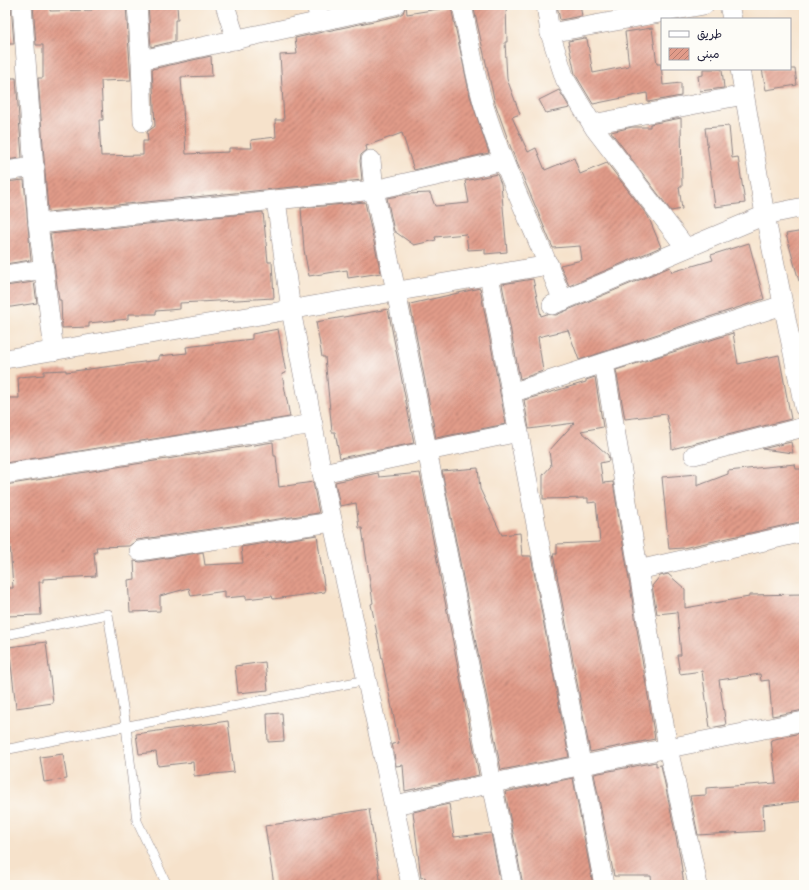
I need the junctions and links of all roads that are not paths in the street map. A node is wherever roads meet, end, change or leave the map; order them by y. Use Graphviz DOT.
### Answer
graph roads {
  1 [pos="22,5"];
  2 [pos="137,5"];
  3 [pos="225,5"];
  4 [pos="462,5"];
  5 [pos="546,5"];
  6 [pos="704,5"];
  7 [pos="729,5"];
  8 [pos="387,6"];
  9 [pos="318,13"];
  10 [pos="732,18"];
  11 [pos="550,33"];
  12 [pos="236,40"];
  13 [pos="141,60"];
  14 [pos="740,70"];
  15 [pos="744,96"];
  16 [pos="143,122"];
  17 [pos="592,124"];
  18 [pos="371,160"];
  19 [pos="504,161"];
  20 [pos="35,166"];
  21 [pos="5,172"];
  22 [pos="374,190"];
  23 [pos="276,200"];
  24 [pos="804,207"];
  25 [pos="765,215"];
  26 [pos="38,224"];
  27 [pos="686,248"];
  28 [pos="549,265"];
  29 [pos="44,269"];
  30 [pos="5,275"];
  31 [pos="489,275"];
  32 [pos="396,291"];
  33 [pos="783,304"];
  34 [pos="291,310"];
  35 [pos="54,351"];
  36 [pos="5,359"];
  37 [pos="604,362"];
  38 [pos="512,393"];
  39 [pos="804,407"];
  40 [pos="313,424"];
  41 [pos="804,427"];
  42 [pos="519,432"];
  43 [pos="427,451"];
  44 [pos="694,455"];
  45 [pos="322,472"];
  46 [pos="5,474"];
  47 [pos="332,522"];
  48 [pos="804,532"];
  49 [pos="139,551"];
  50 [pos="638,570"];
  51 [pos="5,635"];
  52 [pos="367,680"];
  53 [pos="804,720"];
  54 [pos="126,726"];
  55 [pos="668,748"];
  56 [pos="9,749"];
  57 [pos="583,765"];
  58 [pos="493,782"];
  59 [pos="395,805"];
  60 [pos="167,885"];
  61 [pos="411,885"];
  62 [pos="512,885"];
  63 [pos="604,885"];
  64 [pos="698,885"];
  1 -- 20 [label="street"];
  2 -- 13 [label="street"];
  3 -- 12 [label="street"];
  4 -- 19 [label="street"];
  5 -- 11 [label="street"];
  6 -- 11 [label="street"];
  7 -- 10 [label="street"];
  8 -- 9 [label="street"];
  9 -- 12 [label="street"];
  11 -- 17 [label="street"];
  12 -- 13 [label="street"];
  13 -- 16 [label="street"];
  14 -- 15 [label="street"];
  15 -- 17 [label="street"];
  15 -- 25 [label="street"];
  17 -- 27 [label="street"];
  18 -- 22 [label="street"];
  19 -- 22 [label="street"];
  19 -- 28 [label="street"];
  20 -- 21 [label="street"];
  20 -- 26 [label="street"];
  22 -- 23 [label="street"];
  22 -- 32 [label="street"];
  23 -- 26 [label="street"];
  23 -- 34 [label="street"];
  24 -- 25 [label="street"];
  25 -- 27 [label="street"];
  25 -- 33 [label="street"];
  26 -- 29 [label="street"];
  27 -- 28 [label="street"];
  28 -- 31 [label="street"];
  29 -- 30 [label="street"];
  29 -- 35 [label="street"];
  31 -- 32 [label="street"];
  31 -- 38 [label="street"];
  32 -- 34 [label="street"];
  32 -- 43 [label="street"];
  33 -- 37 [label="street"];
  33 -- 39 [label="street"];
  34 -- 35 [label="street"];
  34 -- 40 [label="street"];
  35 -- 36 [label="street"];
  37 -- 38 [label="street"];
  37 -- 50 [label="street"];
  38 -- 42 [label="street"];
  40 -- 45 [label="street"];
  40 -- 46 [label="street"];
  41 -- 44 [label="street"];
  42 -- 43 [label="street"];
  42 -- 57 [label="street"];
  43 -- 45 [label="street"];
  43 -- 58 [label="street"];
  45 -- 47 [label="street"];
  47 -- 49 [label="street"];
  47 -- 52 [label="street"];
  48 -- 50 [label="street"];
  50 -- 55 [label="street"];
  51 -- 54 [label="lane"];
  52 -- 54 [label="lane"];
  52 -- 59 [label="street"];
  53 -- 55 [label="street"];
  54 -- 56 [label="lane"];
  54 -- 60 [label="lane"];
  55 -- 57 [label="street"];
  55 -- 64 [label="street"];
  57 -- 58 [label="street"];
  57 -- 63 [label="street"];
  58 -- 59 [label="street"];
  58 -- 62 [label="street"];
  59 -- 61 [label="street"];
}
